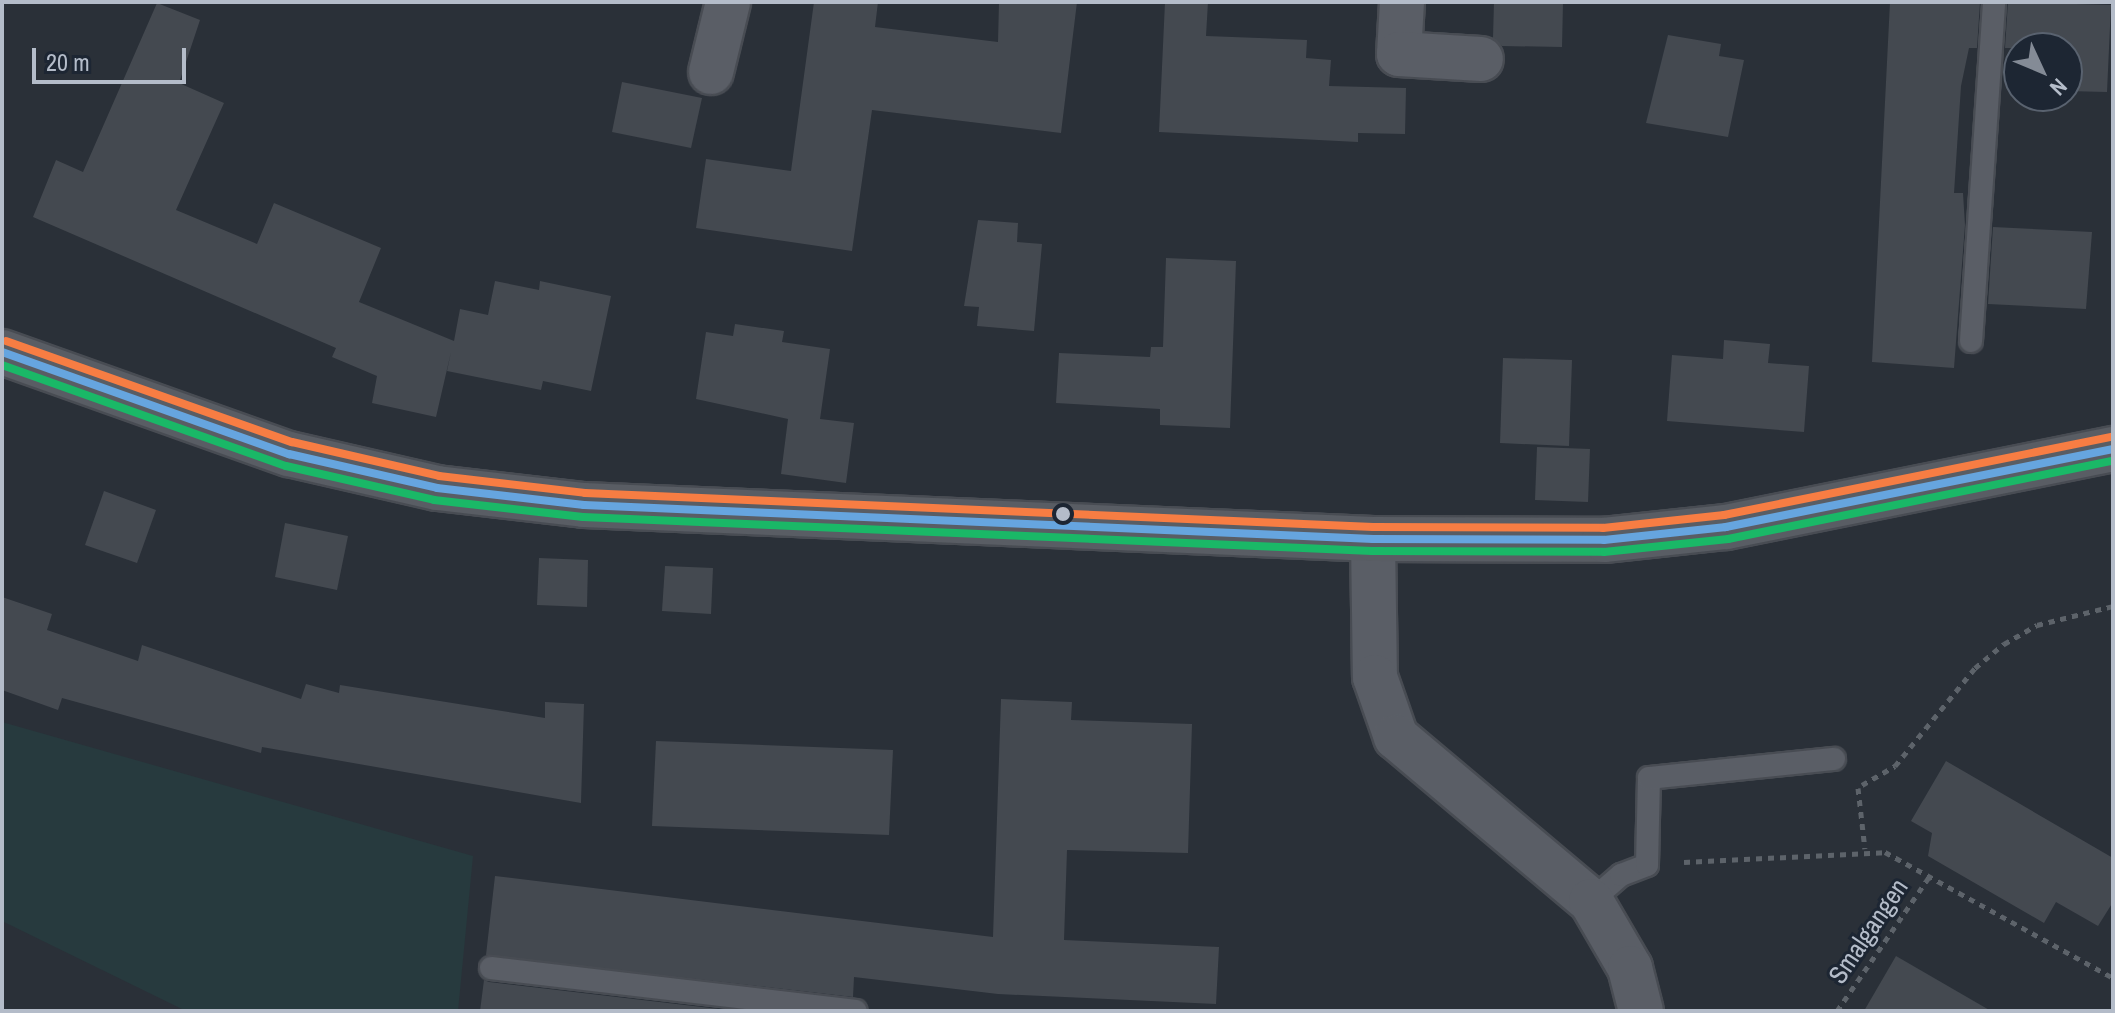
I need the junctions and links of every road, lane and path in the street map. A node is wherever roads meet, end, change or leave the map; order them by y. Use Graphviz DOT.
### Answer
graph roads {
  1 [pos="728,2"];
  2 [pos="1402,2"];
  3 [pos="1994,2"];
  4 [pos="1481,59"];
  5 [pos="711,72"];
  6 [pos="1971,341"];
  7 [pos="2,352"];
  8 [pos="2113,449"];
  9 [pos="1373,539"];
  10 [pos="2113,606"];
  11 [pos="1834,759"];
  12 [pos="1858,787"];
  13 [pos="1847,791"];
  14 [pos="1865,849"];
  15 [pos="1647,865"];
  16 [pos="1931,874"];
  17 [pos="1591,901"];
  18 [pos="491,968"];
  19 [pos="2113,978"];
  20 [pos="855,1011"];
  21 [pos="1641,1011"];
  22 [pos="1837,1011"];
  1 -- 5 [label="street"];
  2 -- 4 [label="street"];
  3 -- 6 [label="lane"];
  7 -- 9 [label="street"];
  8 -- 9 [label="street"];
  9 -- 17 [label="street"];
  10 -- 12 [label="path"];
  11 -- 15 [label="lane"];
  12 -- 13 [label="path"];
  12 -- 14 [label="path"];
  14 -- 15 [label="path"];
  14 -- 16 [label="path"];
  15 -- 17 [label="lane"];
  16 -- 19 [label="path"];
  16 -- 22 [label="path, Smalgangen"];
  17 -- 21 [label="street"];
  18 -- 20 [label="lane"];
}
